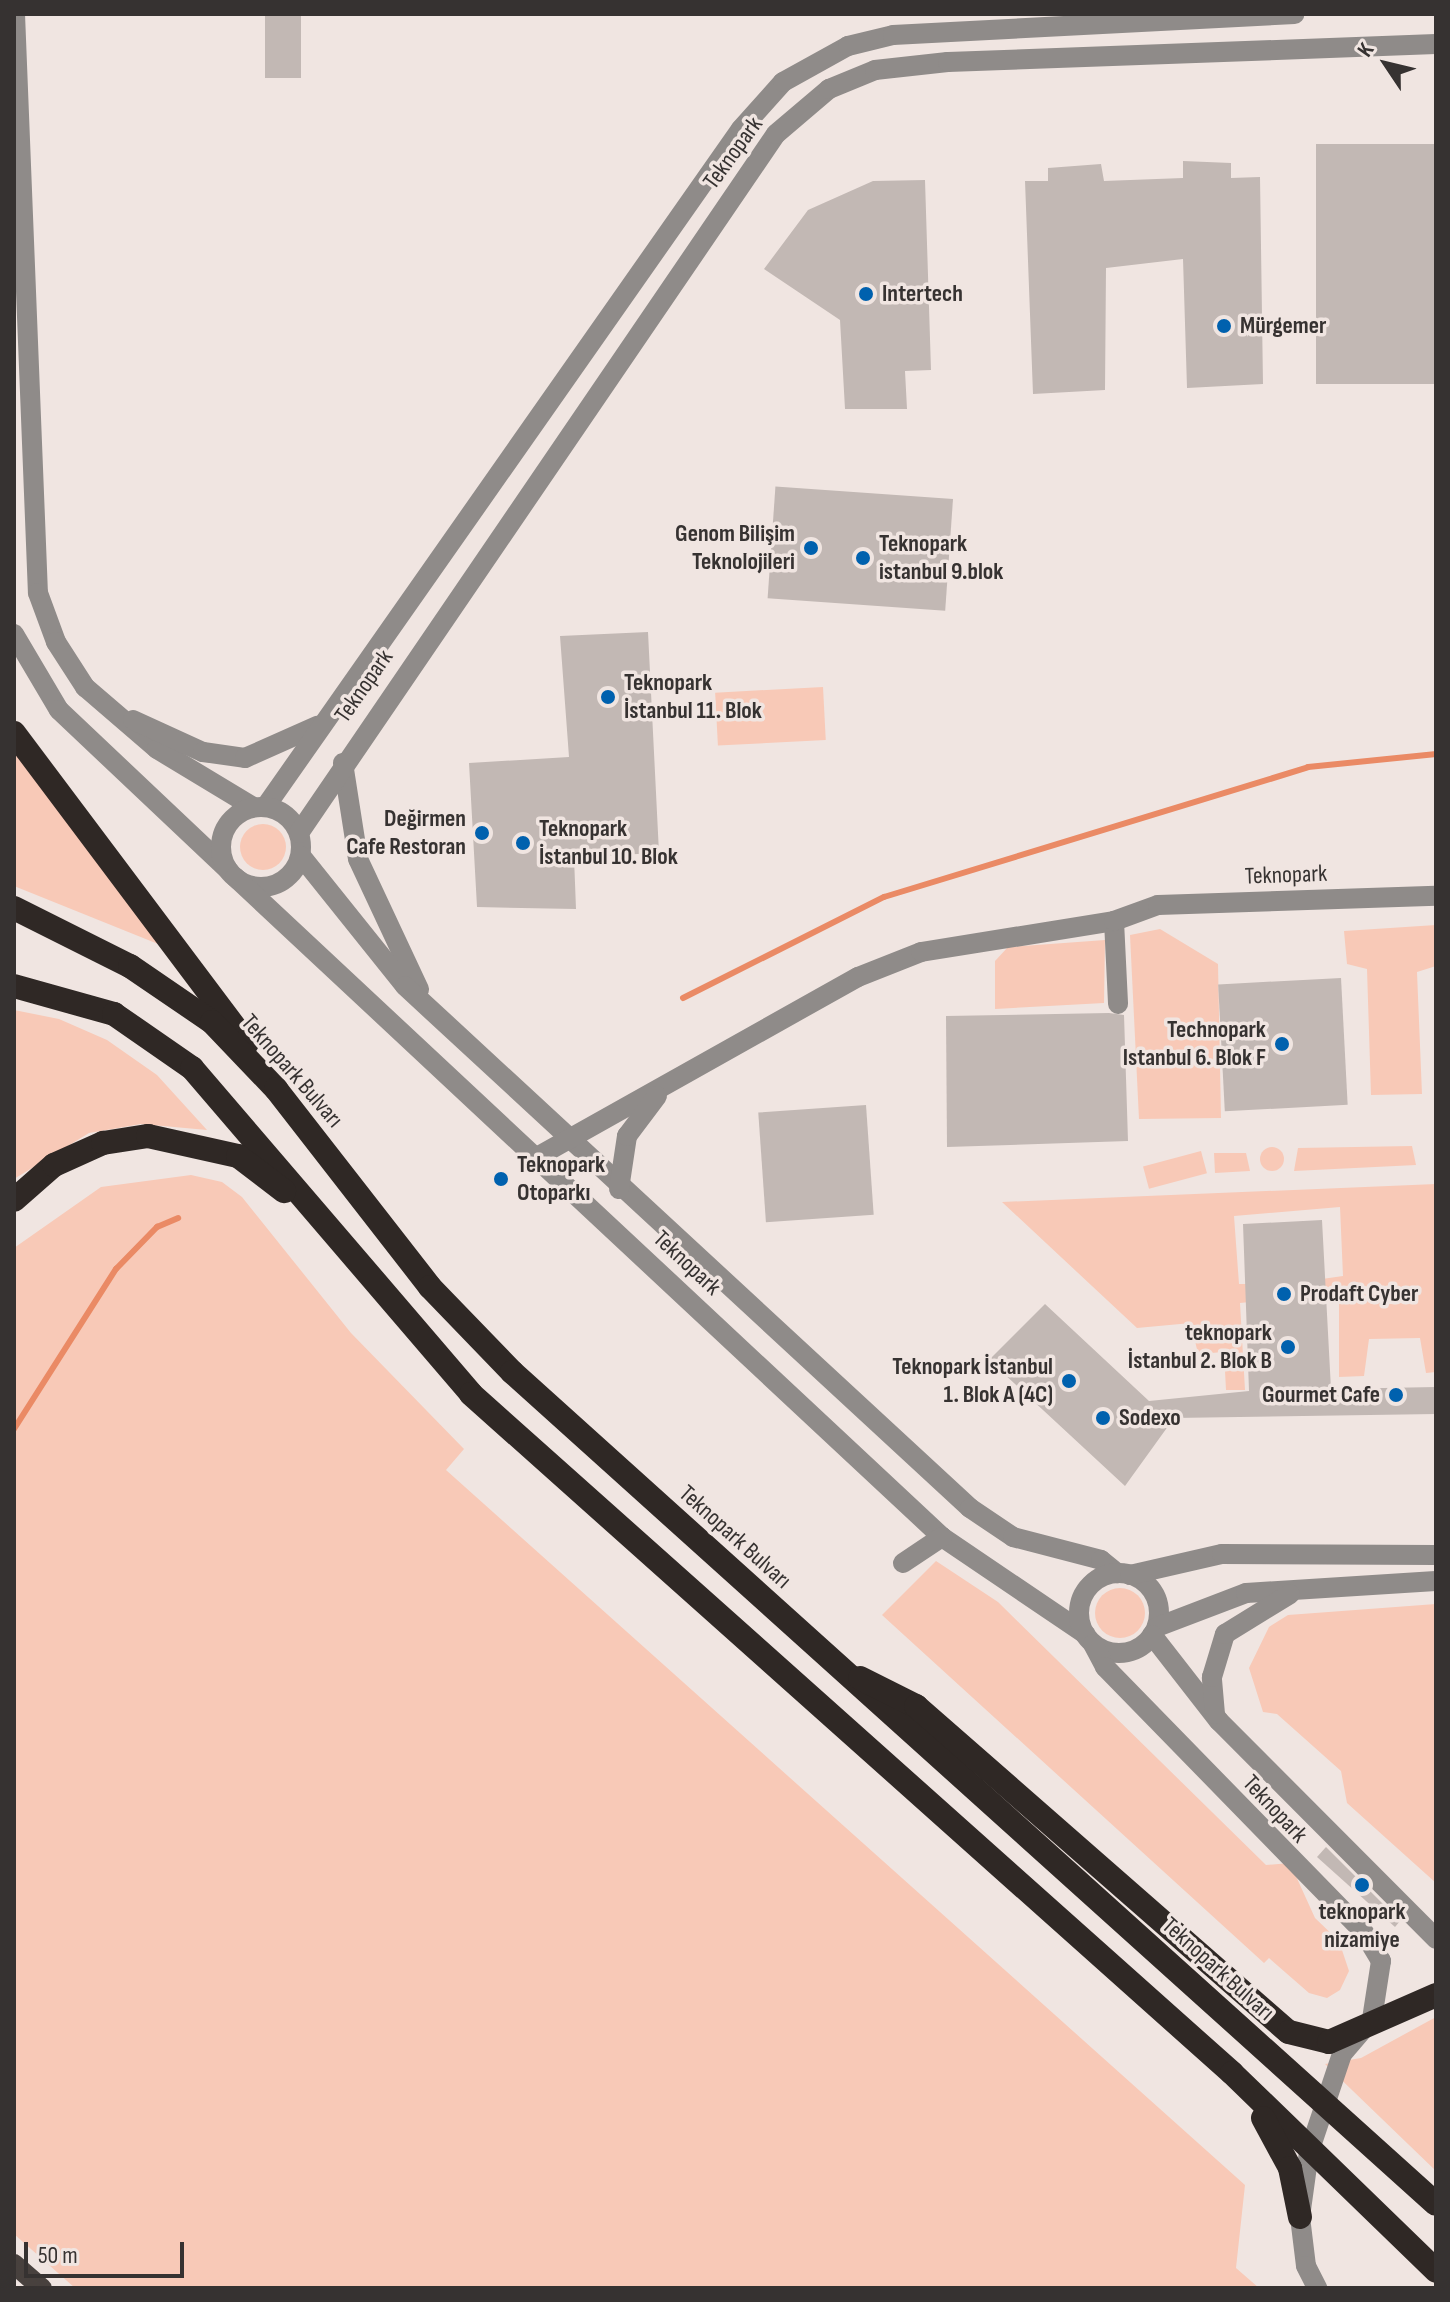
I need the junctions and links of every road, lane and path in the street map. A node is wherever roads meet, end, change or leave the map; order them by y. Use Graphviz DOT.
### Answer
graph roads {
  1 [pos="15,14"];
  2 [pos="1294,14"];
  3 [pos="1436,44"];
  4 [pos="14,634"];
  5 [pos="102,705"];
  6 [pos="327,720"];
  7 [pos="14,733"];
  8 [pos="343,763"];
  9 [pos="260,807"];
  10 [pos="299,833"];
  11 [pos="301,856"];
  12 [pos="232,874"];
  13 [pos="1436,896"];
  14 [pos="1436,907"];
  15 [pos="14,908"];
  16 [pos="1138,910"];
  17 [pos="1114,921"];
  18 [pos="14,986"];
  19 [pos="1118,1004"];
  20 [pos="434,1013"];
  21 [pos="276,1089"];
  22 [pos="662,1090"];
  23 [pos="565,1137"];
  24 [pos="537,1157"];
  25 [pos="619,1189"];
  26 [pos="14,1200"];
  27 [pos="312,1211"];
  28 [pos="942,1537"];
  29 [pos="1436,1555"];
  30 [pos="903,1563"];
  31 [pos="1124,1574"];
  32 [pos="1436,1581"];
  33 [pos="1302,1588"];
  34 [pos="1155,1631"];
  35 [pos="1089,1639"];
  36 [pos="839,1668"];
  37 [pos="1219,1721"];
  38 [pos="1436,1939"];
  39 [pos="1436,1995"];
  40 [pos="1372,2019"];
  41 [pos="1232,2073"];
  42 [pos="1323,2100"];
  43 [pos="1309,2152"];
  44 [pos="1436,2204"];
  45 [pos="1300,2217"];
  46 [pos="14,2264"];
  47 [pos="1436,2271"];
  48 [pos="42,2288"];
  49 [pos="1317,2288"];
  1 -- 5 [label="street"];
  2 -- 6 [label="street, Teknopark"];
  3 -- 8 [label="street, Teknopark"];
  4 -- 12 [label="street, Teknopark"];
  5 -- 6 [label="street, Teknopark"];
  5 -- 9 [label="street"];
  6 -- 9 [label="street, Teknopark"];
  7 -- 21 [label="highway"];
  8 -- 10 [label="street, Teknopark"];
  8 -- 20 [label="street, Teknopark"];
  9 -- 10 [label="street"];
  9 -- 12 [label="street, Teknopark"];
  10 -- 11 [label="street"];
  11 -- 12 [label="street"];
  11 -- 20 [label="street, Teknopark"];
  12 -- 24 [label="street, Teknopark"];
  13 -- 16 [label="street, Teknopark"];
  14 -- 16 [label="street, Teknopark"];
  15 -- 21 [label="highway, Teknopark Bulvarı"];
  16 -- 17 [label="street, Teknopark"];
  17 -- 19 [label="street"];
  17 -- 22 [label="street, Teknopark"];
  18 -- 27 [label="highway"];
  20 -- 23 [label="street, Teknopark"];
  21 -- 36 [label="highway, Teknopark Bulvarı"];
  22 -- 23 [label="street, Teknopark"];
  22 -- 25 [label="street, Teknopark"];
  23 -- 24 [label="street"];
  23 -- 25 [label="street, Teknopark"];
  24 -- 28 [label="street, Teknopark"];
  25 -- 31 [label="street, Teknopark"];
  26 -- 27 [label="highway"];
  27 -- 41 [label="highway"];
  28 -- 30 [label="street"];
  28 -- 35 [label="street, Teknopark"];
  29 -- 31 [label="street"];
  31 -- 34 [label="street, Teknopark"];
  31 -- 35 [label="street"];
  32 -- 33 [label="street, Teknopark"];
  33 -- 34 [label="street, Teknopark"];
  33 -- 37 [label="street, Teknopark"];
  34 -- 35 [label="street, Teknopark"];
  34 -- 37 [label="street, Teknopark"];
  35 -- 40 [label="street, Teknopark"];
  36 -- 40 [label="highway"];
  36 -- 42 [label="highway, Teknopark Bulvarı"];
  37 -- 38 [label="street, Teknopark"];
  39 -- 40 [label="highway"];
  40 -- 42 [label="street"];
  41 -- 43 [label="highway"];
  41 -- 45 [label="highway"];
  42 -- 43 [label="street"];
  42 -- 44 [label="highway, Teknopark Bulvarı"];
  43 -- 45 [label="street"];
  43 -- 47 [label="highway"];
  45 -- 49 [label="street"];
  46 -- 48 [label="main road"];
}
